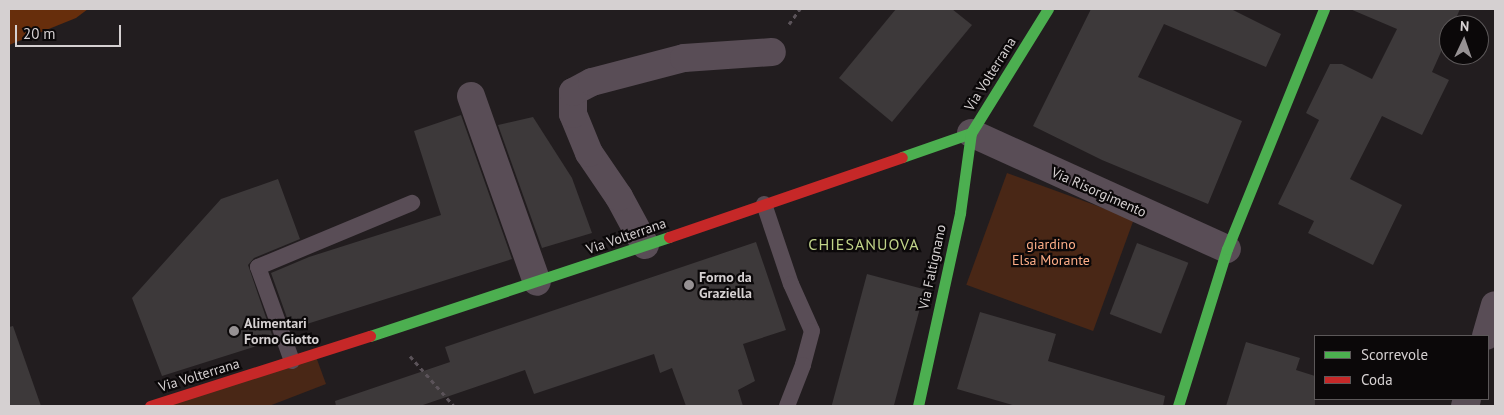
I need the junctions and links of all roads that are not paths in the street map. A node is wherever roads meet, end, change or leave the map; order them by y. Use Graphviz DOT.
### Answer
graph roads {
  1 [pos="1048,9"];
  2 [pos="1324,9"];
  3 [pos="772,52"];
  4 [pos="471,96"];
  5 [pos="971,133"];
  6 [pos="412,203"];
  7 [pos="764,204"];
  8 [pos="645,245"];
  9 [pos="1227,249"];
  10 [pos="538,282"];
  11 [pos="1495,305"];
  12 [pos="1486,335"];
  13 [pos="292,361"];
  14 [pos="150,406"];
  15 [pos="787,406"];
  16 [pos="918,406"];
  17 [pos="1178,406"];
  1 -- 5 [label="main road, Via Volterrana"];
  2 -- 9 [label="main road"];
  3 -- 8 [label="street"];
  4 -- 10 [label="street"];
  5 -- 7 [label="main road, Via Volterrana"];
  5 -- 9 [label="street, Via Risorgimento"];
  5 -- 16 [label="main road, Via Faltignano"];
  6 -- 13 [label="lane"];
  7 -- 8 [label="main road, Via Volterrana"];
  7 -- 15 [label="lane"];
  8 -- 10 [label="main road, Via Volterrana"];
  9 -- 17 [label="main road"];
  10 -- 13 [label="main road, Via Volterrana"];
  11 -- 12 [label="street"];
  13 -- 14 [label="main road, Via Volterrana"];
}
